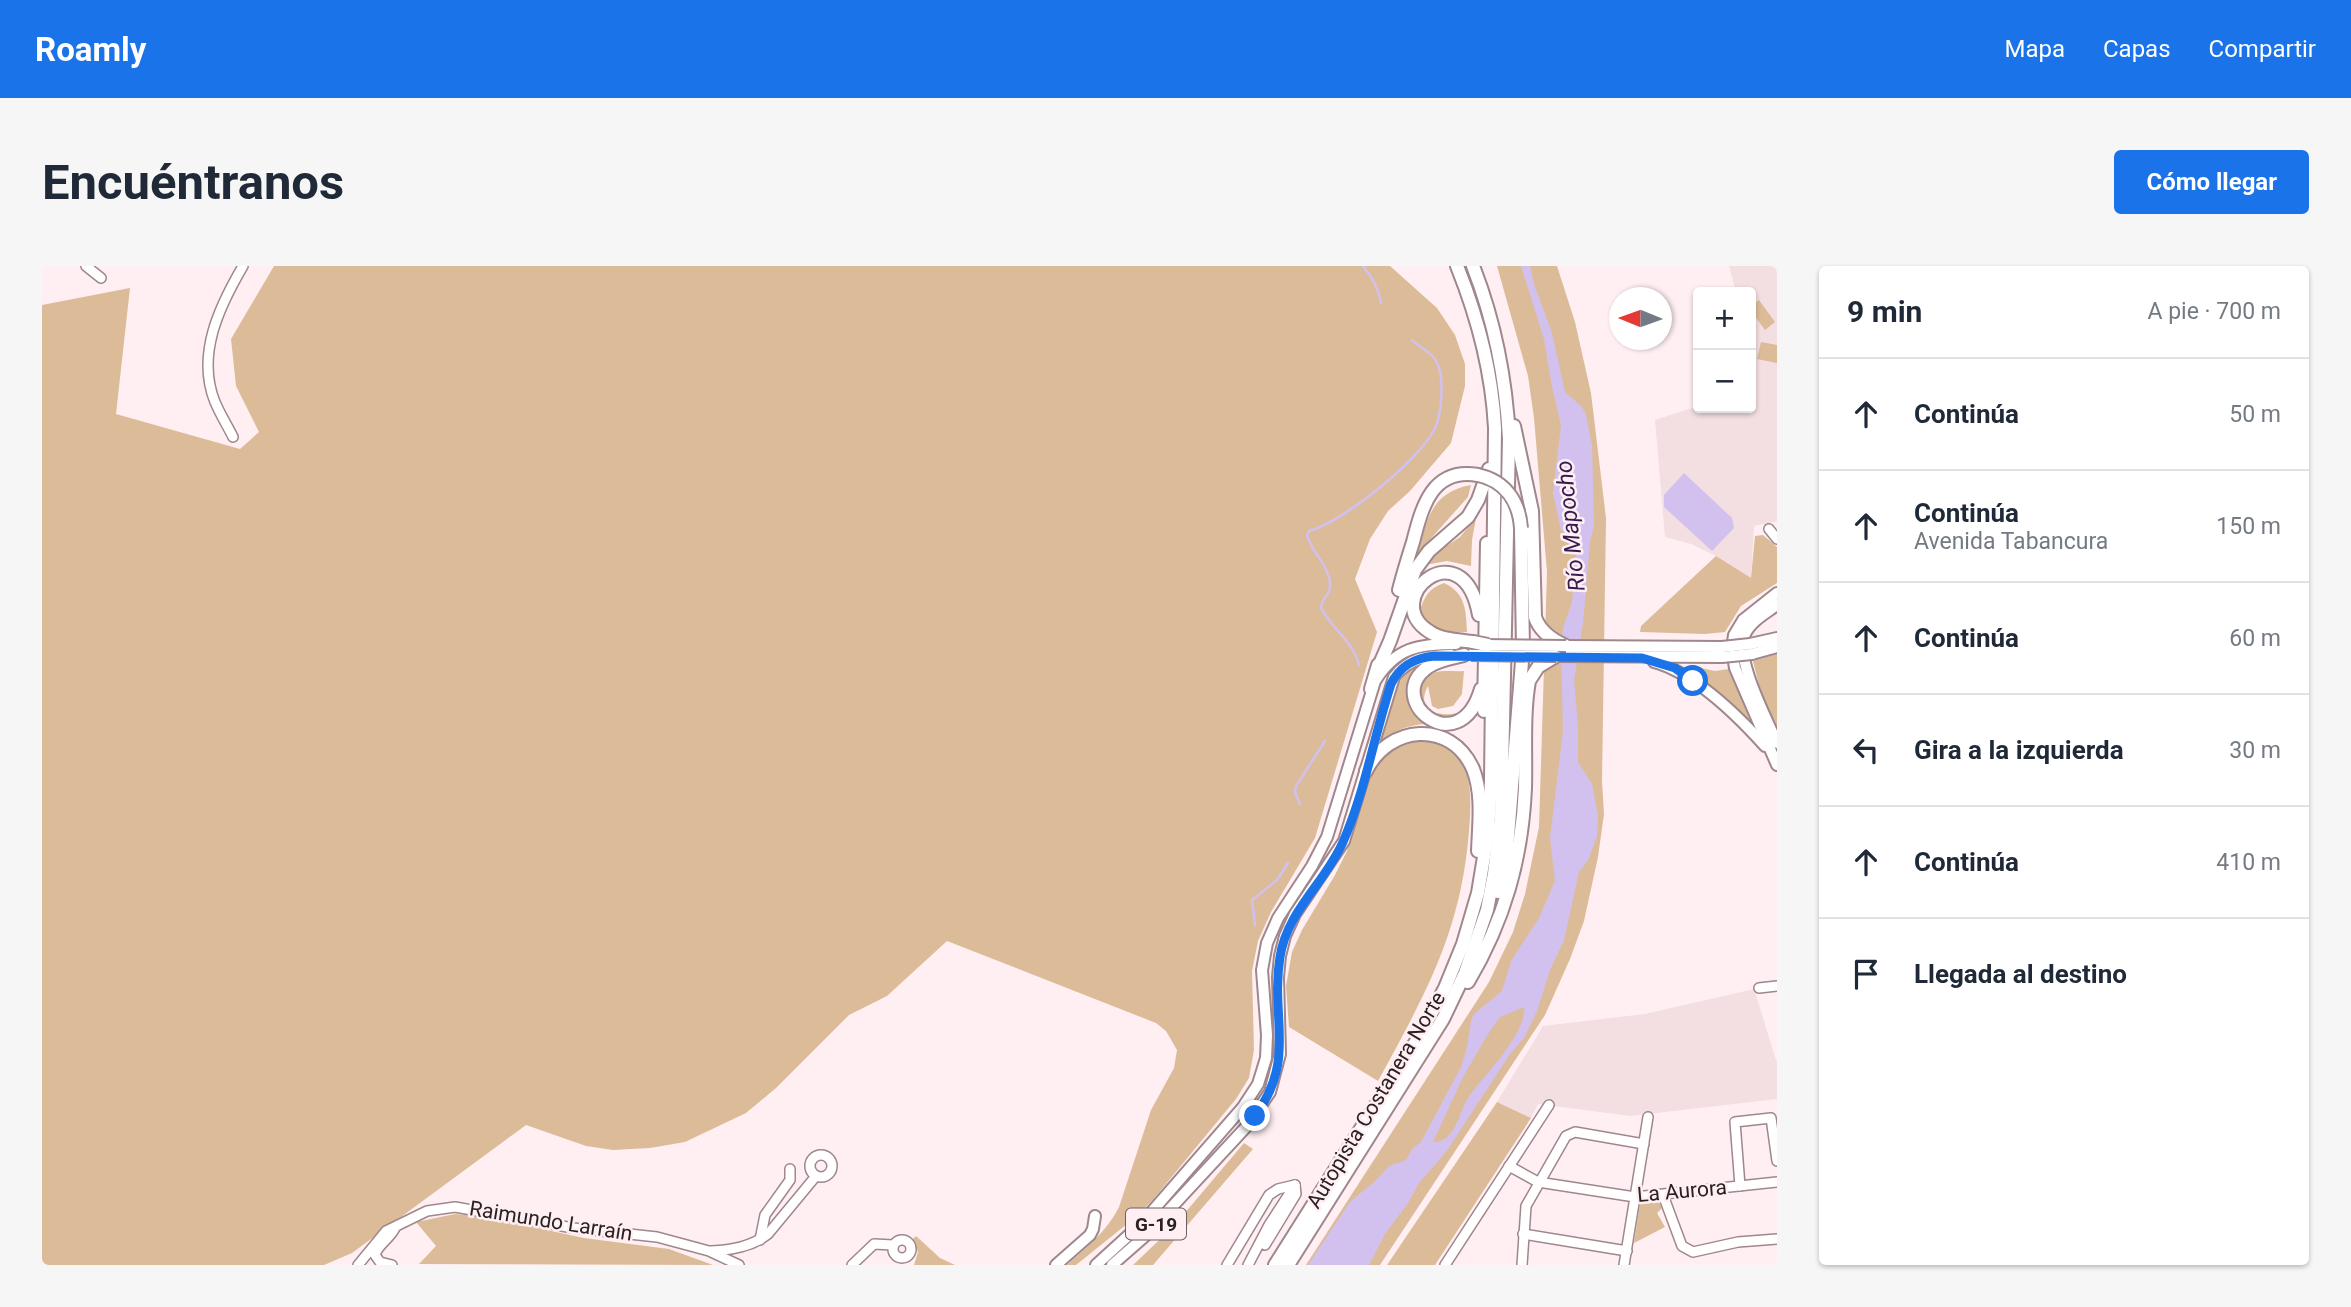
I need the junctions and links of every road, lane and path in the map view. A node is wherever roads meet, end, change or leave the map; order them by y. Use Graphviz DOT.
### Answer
graph roads {
  1 [pos="86,266"];
  2 [pos="243,266"];
  3 [pos="1457,266"];
  4 [pos="1473,266"];
  5 [pos="101,278"];
  6 [pos="1506,396"];
  7 [pos="233,437"];
  8 [pos="1495,445"];
  9 [pos="1495,487"];
  10 [pos="1769,529"];
  11 [pos="1777,539"];
  12 [pos="1777,593"];
  13 [pos="1777,605"];
  14 [pos="1777,638"];
  15 [pos="1476,646"];
  16 [pos="1566,646"];
  17 [pos="1777,647"];
  18 [pos="1751,649"];
  19 [pos="1517,651"];
  20 [pos="1640,654"];
  21 [pos="1556,656"];
  22 [pos="1376,673"];
  23 [pos="1484,675"];
  24 [pos="1371,689"];
  25 [pos="1775,754"];
  26 [pos="1366,771"];
  27 [pos="1488,833"];
  28 [pos="1478,893"];
  29 [pos="1482,927"];
  30 [pos="1777,986"];
  31 [pos="1759,988"];
  32 [pos="1443,1019"];
  33 [pos="1549,1105"];
  34 [pos="1648,1117"];
  35 [pos="1644,1144"];
  36 [pos="1777,1161"];
  37 [pos="1509,1166"];
  38 [pos="790,1169"];
  39 [pos="816,1176"];
  40 [pos="1538,1182"];
  41 [pos="1777,1182"];
  42 [pos="1740,1186"];
  43 [pos="1663,1195"];
  44 [pos="1635,1197"];
  45 [pos="1094,1216"];
  46 [pos="395,1228"];
  47 [pos="1523,1234"];
  48 [pos="1777,1239"];
  49 [pos="760,1240"];
  50 [pos="893,1245"];
  51 [pos="379,1247"];
  52 [pos="709,1251"];
  53 [pos="1626,1251"];
  54 [pos="358,1265"];
  55 [pos="372,1265"];
  56 [pos="392,1265"];
  57 [pos="739,1265"];
  58 [pos="852,1265"];
  59 [pos="1056,1265"];
  60 [pos="1096,1265"];
  61 [pos="1112,1265"];
  62 [pos="1227,1265"];
  63 [pos="1251,1265"];
  64 [pos="1275,1265"];
  65 [pos="1288,1265"];
  66 [pos="1445,1265"];
  67 [pos="1522,1265"];
  68 [pos="1624,1265"];
  1 -- 5 [label="street"];
  2 -- 7 [label="street"];
  3 -- 8 [label="highway, Autopista Costanera Norte"];
  4 -- 6 [label="highway, Autopista Costanera Norte"];
  6 -- 16 [label="highway"];
  6 -- 29 [label="highway, Autopista Costanera Norte"];
  8 -- 9 [label="highway, Autopista Costanera Norte"];
  8 -- 22 [label="highway"];
  9 -- 15 [label="highway"];
  9 -- 27 [label="highway, Autopista Costanera Norte"];
  10 -- 11 [label="street"];
  12 -- 25 [label="main road"];
  13 -- 25 [label="main road"];
  14 -- 18 [label="main road"];
  15 -- 15 [label="highway"];
  15 -- 19 [label="main road, G-19, bridge"];
  15 -- 19 [label="main road, G-19, bridge"];
  15 -- 23 [label="highway"];
  15 -- 23 [label="highway"];
  15 -- 24 [label="main road, G-19"];
  15 -- 26 [label="main road, G-19"];
  16 -- 19 [label="main road, bridge"];
  16 -- 20 [label="main road"];
  17 -- 18 [label="main road"];
  18 -- 20 [label="main road, bridge"];
  19 -- 21 [label="main road, bridge"];
  20 -- 21 [label="main road"];
  20 -- 25 [label="main road"];
  21 -- 32 [label="highway"];
  22 -- 24 [label="highway"];
  22 -- 29 [label="highway, bridge"];
  23 -- 27 [label="highway"];
  24 -- 60 [label="main road, G-19"];
  26 -- 28 [label="highway"];
  26 -- 61 [label="main road, G-19"];
  27 -- 28 [label="highway, Autopista Costanera Norte"];
  28 -- 64 [label="highway, Autopista Costanera Norte"];
  29 -- 32 [label="highway, Autopista Costanera Norte"];
  30 -- 31 [label="street"];
  32 -- 65 [label="highway, Autopista Costanera Norte"];
  33 -- 37 [label="street"];
  34 -- 35 [label="street"];
  35 -- 40 [label="street"];
  35 -- 44 [label="street"];
  36 -- 42 [label="street"];
  37 -- 40 [label="street, La Aurora"];
  37 -- 66 [label="street"];
  38 -- 49 [label="street"];
  39 -- 49 [label="street"];
  40 -- 44 [label="street, La Aurora"];
  40 -- 47 [label="street"];
  41 -- 42 [label="street, La Aurora"];
  42 -- 43 [label="street, La Aurora"];
  43 -- 44 [label="street, La Aurora"];
  43 -- 48 [label="street"];
  44 -- 53 [label="street"];
  45 -- 59 [label="main road"];
  46 -- 51 [label="street, Raimundo Larraín"];
  46 -- 52 [label="street, Raimundo Larraín"];
  46 -- 54 [label="street, Raimundo Larraín"];
  47 -- 53 [label="street"];
  47 -- 67 [label="street"];
  49 -- 52 [label="street, Raimundo Larraín"];
  50 -- 58 [label="street"];
  51 -- 55 [label="street, Raimundo Larraín"];
  51 -- 56 [label="street"];
  52 -- 57 [label="street, Raimundo Larraín"];
  53 -- 68 [label="street"];
  62 -- 63 [label="street"];
}
